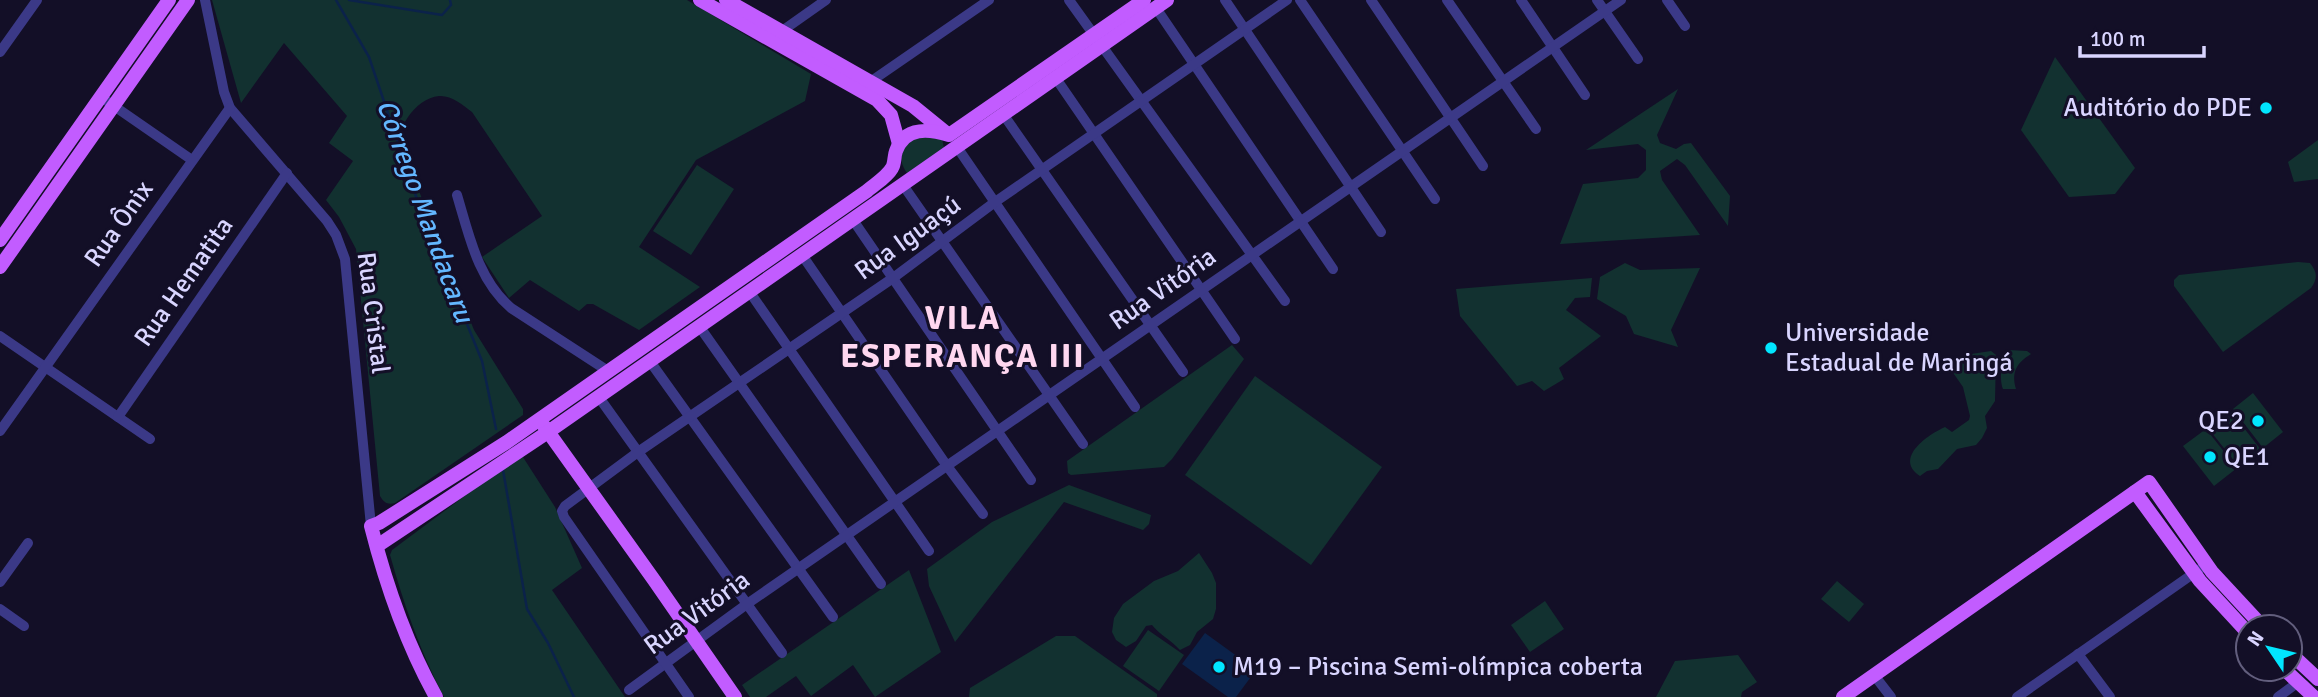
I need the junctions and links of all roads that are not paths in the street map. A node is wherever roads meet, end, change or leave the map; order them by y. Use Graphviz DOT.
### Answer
graph roads {
  1 [pos="37,0"];
  2 [pos="169,0"];
  3 [pos="188,0"];
  4 [pos="205,0"];
  5 [pos="701,0"];
  6 [pos="726,0"];
  7 [pos="826,0"];
  8 [pos="989,0"];
  9 [pos="1069,0"];
  10 [pos="1225,0"];
  11 [pos="1287,0"];
  12 [pos="1300,0"];
  13 [pos="1371,0"];
  14 [pos="1447,0"];
  15 [pos="1521,0"];
  16 [pos="1597,0"];
  17 [pos="1621,0"];
  18 [pos="1667,0"];
  19 [pos="1155,3"];
  20 [pos="1605,11"];
  21 [pos="1685,26"];
  22 [pos="1245,29"];
  23 [pos="782,31"];
  24 [pos="1098,40"];
  25 [pos="1553,47"];
  26 [pos="0,52"];
  27 [pos="1638,59"];
  28 [pos="1195,64"];
  29 [pos="1055,77"];
  30 [pos="1503,81"];
  31 [pos="870,82"];
  32 [pos="1585,95"];
  33 [pos="107,101"];
  34 [pos="1140,102"];
  35 [pos="230,108"];
  36 [pos="1003,114"];
  37 [pos="1450,118"];
  38 [pos="1536,129"];
  39 [pos="1095,133"];
  40 [pos="953,141"];
  41 [pos="899,144"];
  42 [pos="1402,151"];
  43 [pos="192,160"];
  44 [pos="1482,166"];
  45 [pos="892,167"];
  46 [pos="1042,170"];
  47 [pos="287,173"];
  48 [pos="903,186"];
  49 [pos="1351,187"];
  50 [pos="457,195"];
  51 [pos="1435,199"];
  52 [pos="995,202"];
  53 [pos="853,220"];
  54 [pos="1302,220"];
  55 [pos="1381,232"];
  56 [pos="0,240"];
  57 [pos="942,244"];
  58 [pos="802,255"];
  59 [pos="1251,256"];
  60 [pos="0,267"];
  61 [pos="1334,269"];
  62 [pos="893,278"];
  63 [pos="1201,290"];
  64 [pos="749,291"];
  65 [pos="1285,301"];
  66 [pos="841,313"];
  67 [pos="699,326"];
  68 [pos="1150,326"];
  69 [pos="0,336"];
  70 [pos="1235,339"];
  71 [pos="790,349"];
  72 [pos="1102,359"];
  73 [pos="649,360"];
  74 [pos="46,367"];
  75 [pos="608,371"];
  76 [pos="1183,372"];
  77 [pos="740,383"];
  78 [pos="1050,395"];
  79 [pos="598,396"];
  80 [pos="1135,407"];
  81 [pos="118,417"];
  82 [pos="689,417"];
  83 [pos="539,419"];
  84 [pos="0,431"];
  85 [pos="998,431"];
  86 [pos="548,432"];
  87 [pos="150,439"];
  88 [pos="1083,444"];
  89 [pos="638,452"];
  90 [pos="947,466"];
  91 [pos="1031,480"];
  92 [pos="588,488"];
  93 [pos="2134,492"];
  94 [pos="894,502"];
  95 [pos="983,513"];
  96 [pos="372,526"];
  97 [pos="846,536"];
  98 [pos="28,543"];
  99 [pos="377,546"];
  100 [pos="929,551"];
  101 [pos="2207,564"];
  102 [pos="799,568"];
  103 [pos="2194,574"];
  104 [pos="0,582"];
  105 [pos="881,584"];
  106 [pos="747,604"];
  107 [pos="0,609"];
  108 [pos="2249,613"];
  109 [pos="834,617"];
  110 [pos="2234,618"];
  111 [pos="24,626"];
  112 [pos="695,640"];
  113 [pos="782,653"];
  114 [pos="2078,654"];
  115 [pos="666,662"];
  116 [pos="2304,666"];
  117 [pos="1874,675"];
  118 [pos="2318,680"];
  119 [pos="2296,683"];
  120 [pos="2298,683"];
  121 [pos="629,690"];
  122 [pos="436,697"];
  123 [pos="689,697"];
  124 [pos="735,697"];
  125 [pos="1843,697"];
  126 [pos="1891,697"];
  127 [pos="2017,697"];
  128 [pos="2110,697"];
  129 [pos="2278,697"];
  130 [pos="2314,697"];
  1 -- 26 [label="street"];
  2 -- 33 [label="main road"];
  3 -- 33 [label="main road"];
  4 -- 35 [label="street, Rua Cristal"];
  5 -- 41 [label="main road"];
  6 -- 23 [label="main road"];
  7 -- 23 [label="street"];
  8 -- 31 [label="street"];
  9 -- 24 [label="street"];
  10 -- 22 [label="street"];
  11 -- 22 [label="street, Rua Iguaçú"];
  12 -- 42 [label="street"];
  13 -- 37 [label="street"];
  14 -- 30 [label="street"];
  15 -- 25 [label="street"];
  16 -- 20 [label="street"];
  17 -- 20 [label="street, Rua Vitória"];
  18 -- 21 [label="street"];
  19 -- 24 [label="main road"];
  19 -- 28 [label="street"];
  20 -- 25 [label="street, Rua Vitória"];
  20 -- 27 [label="street"];
  22 -- 28 [label="street, Rua Iguaçú"];
  22 -- 49 [label="street"];
  23 -- 31 [label="main road"];
  24 -- 29 [label="main road"];
  24 -- 34 [label="street"];
  24 -- 40 [label="main road"];
  25 -- 30 [label="street, Rua Vitória"];
  25 -- 32 [label="street"];
  28 -- 34 [label="street, Rua Iguaçú"];
  28 -- 54 [label="street"];
  29 -- 36 [label="main road"];
  29 -- 39 [label="street"];
  30 -- 37 [label="street, Rua Vitória"];
  30 -- 38 [label="street"];
  31 -- 40 [label="main road"];
  33 -- 43 [label="street"];
  33 -- 56 [label="main road"];
  33 -- 60 [label="main road"];
  34 -- 39 [label="street, Rua Iguaçú"];
  34 -- 59 [label="street"];
  35 -- 43 [label="street, Rua Ônix"];
  35 -- 47 [label="street, Rua Cristal"];
  36 -- 40 [label="main road"];
  36 -- 46 [label="street"];
  37 -- 42 [label="street, Rua Vitória"];
  37 -- 44 [label="street"];
  39 -- 46 [label="street, Rua Iguaçú"];
  39 -- 63 [label="street"];
  40 -- 41 [label="main road"];
  40 -- 48 [label="main road"];
  40 -- 52 [label="street"];
  41 -- 45 [label="main road"];
  42 -- 49 [label="street, Rua Vitória"];
  42 -- 51 [label="street"];
  43 -- 74 [label="street, Rua Ônix"];
  45 -- 48 [label="main road"];
  45 -- 75 [label="main road"];
  46 -- 52 [label="street, Rua Iguaçú"];
  46 -- 68 [label="street"];
  47 -- 81 [label="street, Rua Hematita"];
  47 -- 96 [label="street, Rua Cristal"];
  48 -- 53 [label="main road"];
  48 -- 57 [label="street"];
  49 -- 54 [label="street, Rua Vitória"];
  49 -- 55 [label="street"];
  50 -- 75 [label="street"];
  52 -- 57 [label="street, Rua Iguaçú"];
  52 -- 72 [label="street"];
  53 -- 58 [label="main road"];
  53 -- 62 [label="street"];
  54 -- 59 [label="street, Rua Vitória"];
  54 -- 61 [label="street"];
  57 -- 62 [label="street, Rua Iguaçú"];
  57 -- 78 [label="street"];
  58 -- 64 [label="main road"];
  58 -- 66 [label="street"];
  59 -- 63 [label="street, Rua Vitória"];
  59 -- 65 [label="street"];
  62 -- 66 [label="street, Rua Iguaçú"];
  62 -- 85 [label="street"];
  63 -- 68 [label="street, Rua Vitória"];
  63 -- 70 [label="street"];
  64 -- 67 [label="main road"];
  64 -- 71 [label="street"];
  66 -- 71 [label="street, Rua Iguaçú"];
  66 -- 90 [label="street"];
  67 -- 73 [label="main road"];
  67 -- 77 [label="street"];
  68 -- 72 [label="street, Rua Vitória"];
  68 -- 76 [label="street"];
  69 -- 74 [label="street"];
  71 -- 77 [label="street, Rua Iguaçú"];
  71 -- 94 [label="street"];
  72 -- 78 [label="street, Rua Vitória"];
  72 -- 80 [label="street"];
  73 -- 79 [label="main road"];
  73 -- 82 [label="street"];
  74 -- 81 [label="street"];
  74 -- 84 [label="street, Rua Ônix"];
  75 -- 83 [label="main road"];
  77 -- 82 [label="street, Rua Iguaçú"];
  77 -- 97 [label="street"];
  78 -- 85 [label="street, Rua Vitória"];
  78 -- 88 [label="street"];
  79 -- 86 [label="main road"];
  79 -- 89 [label="street"];
  81 -- 87 [label="street"];
  82 -- 89 [label="street, Rua Iguaçú"];
  82 -- 102 [label="street"];
  83 -- 86 [label="main road"];
  83 -- 96 [label="main road"];
  85 -- 90 [label="street, Rua Vitória"];
  85 -- 91 [label="street"];
  86 -- 92 [label="main road"];
  86 -- 99 [label="main road"];
  89 -- 92 [label="street, Rua Iguaçú"];
  89 -- 106 [label="street"];
  90 -- 94 [label="street, Rua Vitória"];
  90 -- 95 [label="street"];
  92 -- 112 [label="main road"];
  92 -- 115 [label="street, Rua Iguaçú"];
  93 -- 101 [label="main road"];
  93 -- 103 [label="main road"];
  93 -- 117 [label="main road"];
  94 -- 97 [label="street, Rua Vitória"];
  94 -- 100 [label="street"];
  96 -- 99 [label="main road, Rua Cristal"];
  97 -- 102 [label="street, Rua Vitória"];
  97 -- 105 [label="street"];
  98 -- 104 [label="street"];
  99 -- 122 [label="main road, Rua Cristal"];
  101 -- 103 [label="street"];
  101 -- 108 [label="main road"];
  102 -- 106 [label="street, Rua Vitória"];
  102 -- 109 [label="street"];
  103 -- 110 [label="main road"];
  103 -- 114 [label="street"];
  106 -- 112 [label="street, Rua Vitória"];
  106 -- 113 [label="street"];
  107 -- 111 [label="street"];
  112 -- 115 [label="street, Rua Vitória"];
  112 -- 124 [label="main road"];
  114 -- 127 [label="street"];
  114 -- 128 [label="street"];
  115 -- 121 [label="street, Rua Vitória"];
  115 -- 123 [label="street"];
  116 -- 118 [label="main road"];
  117 -- 125 [label="main road"];
  117 -- 126 [label="street"];
  119 -- 129 [label="street"];
  120 -- 130 [label="main road"];
}
